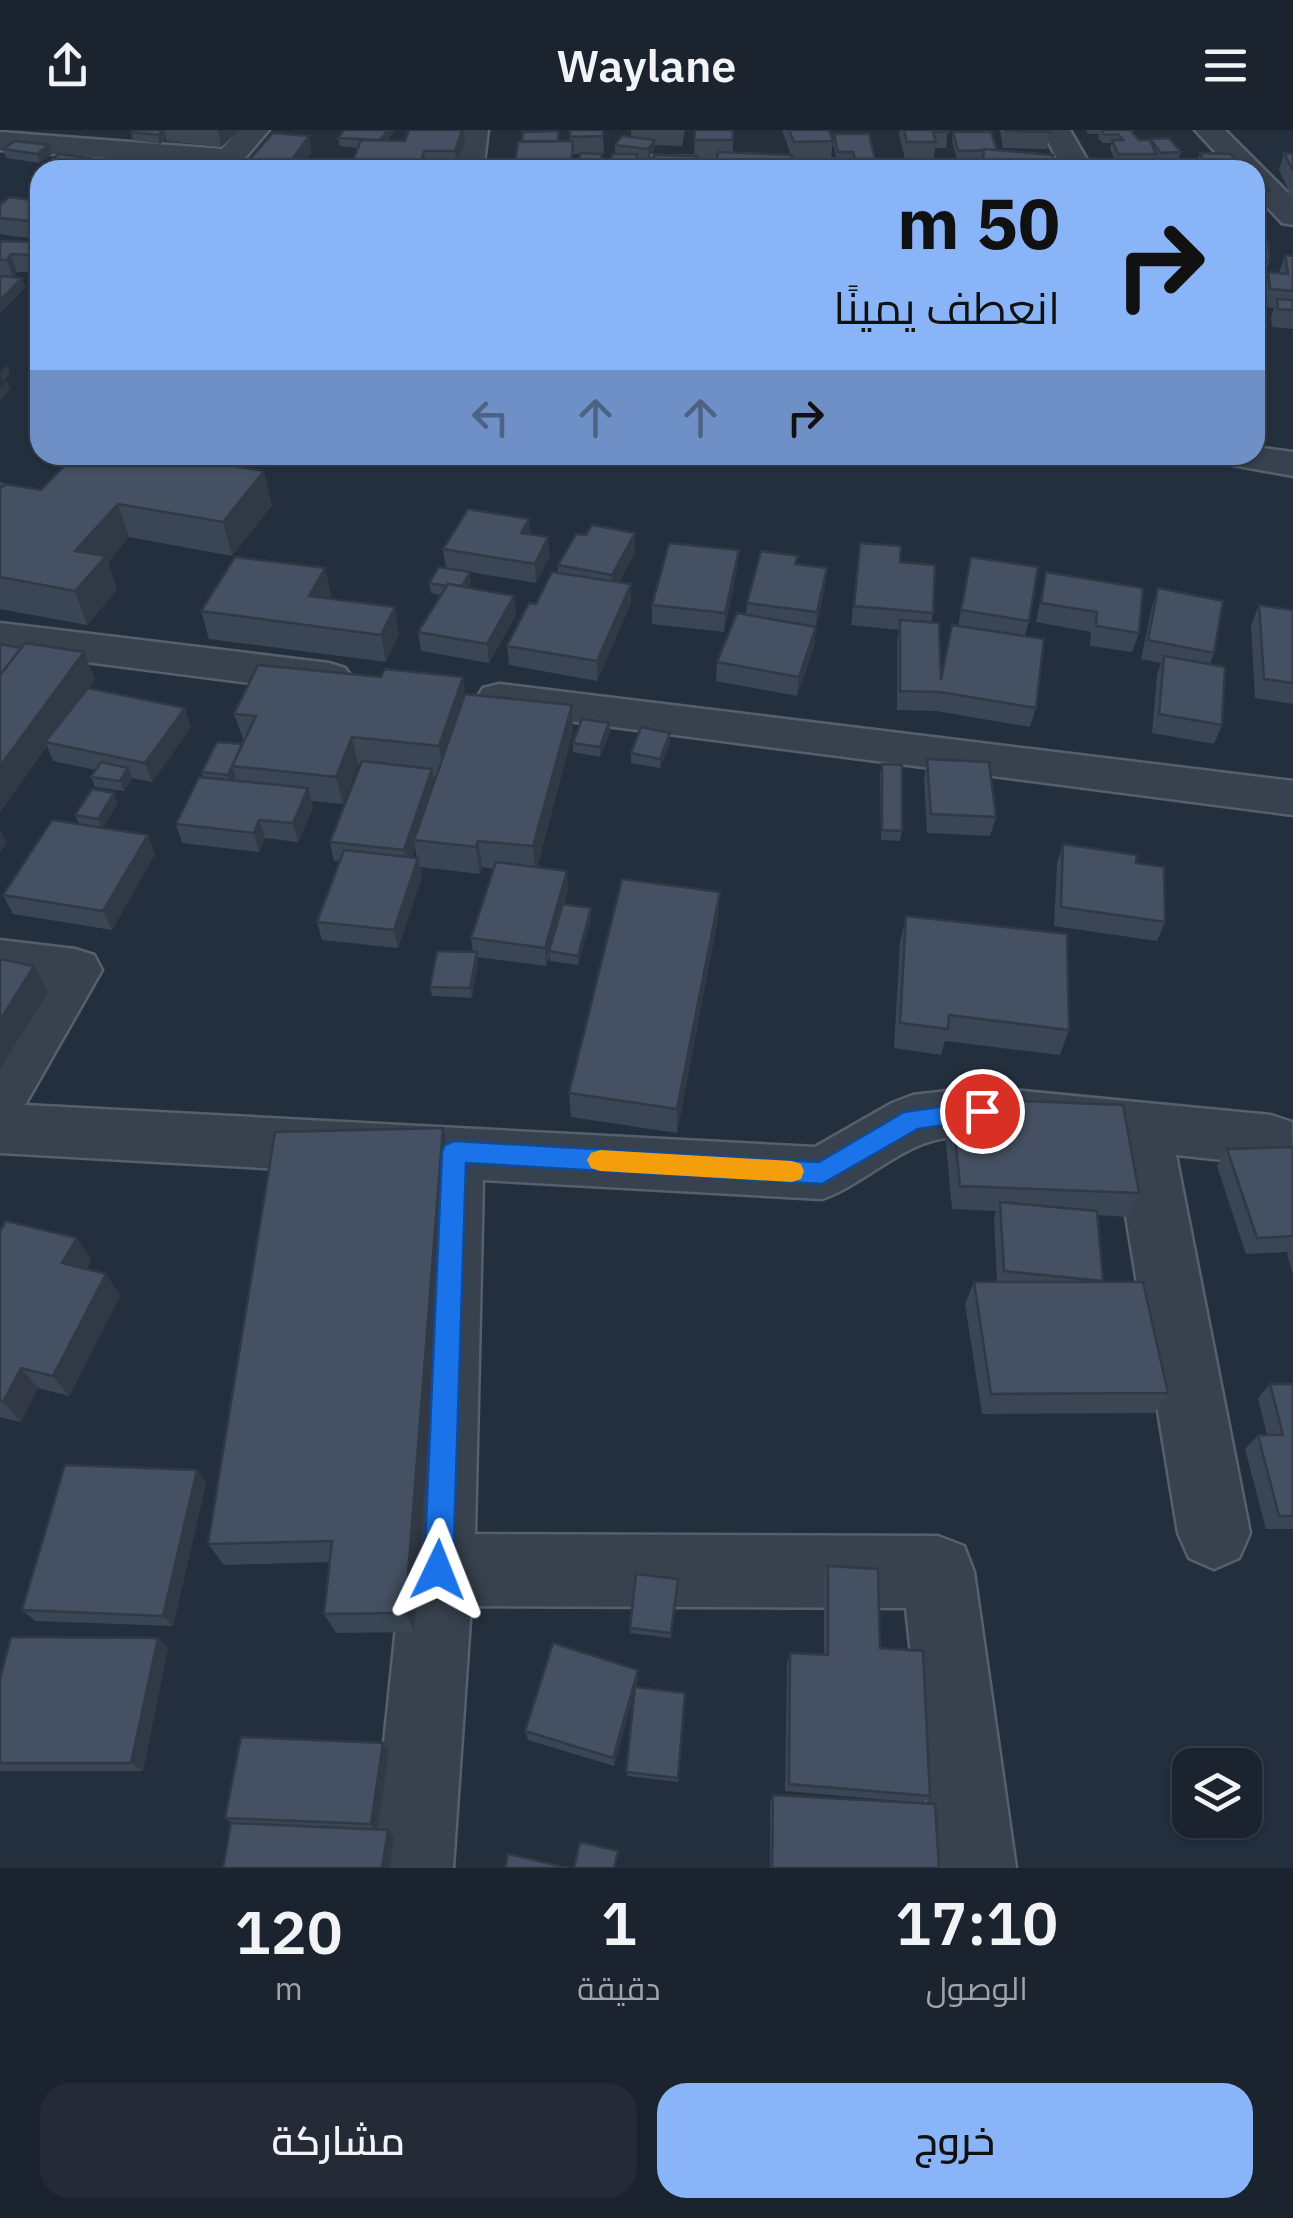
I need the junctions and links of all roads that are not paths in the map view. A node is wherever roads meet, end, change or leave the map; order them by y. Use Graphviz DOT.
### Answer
graph roads {
  1 [pos="255,130"];
  2 [pos="474,130"];
  3 [pos="1056,130"];
  4 [pos="1209,130"];
  5 [pos="0,141"];
  6 [pos="472,160"];
  7 [pos="1072,160"];
  8 [pos="1239,160"];
  9 [pos="1265,187"];
  10 [pos="1293,216"];
  11 [pos="1265,460"];
  12 [pos="1293,464"];
  13 [pos="0,637"];
  14 [pos="372,683"];
  15 [pos="450,693"];
  16 [pos="1293,798"];
  17 [pos="0,961"];
  18 [pos="0,1096"];
  19 [pos="1140,1126"];
  20 [pos="0,1128"];
  21 [pos="454,1152"];
  22 [pos="1293,1152"];
  23 [pos="1214,1533"];
  24 [pos="438,1570"];
  25 [pos="412,1868"];
  26 [pos="975,1868"];
  1 -- 5 [label="street"];
  2 -- 6 [label="street"];
  3 -- 7 [label="street"];
  4 -- 8 [label="street"];
  9 -- 10 [label="street"];
  11 -- 12 [label="street"];
  13 -- 14 [label="street"];
  15 -- 16 [label="street"];
  17 -- 18 [label="street"];
  19 -- 21 [label="street"];
  19 -- 22 [label="street"];
  19 -- 23 [label="street"];
  20 -- 21 [label="street"];
  21 -- 24 [label="street"];
  24 -- 25 [label="street"];
  24 -- 26 [label="street"];
}
